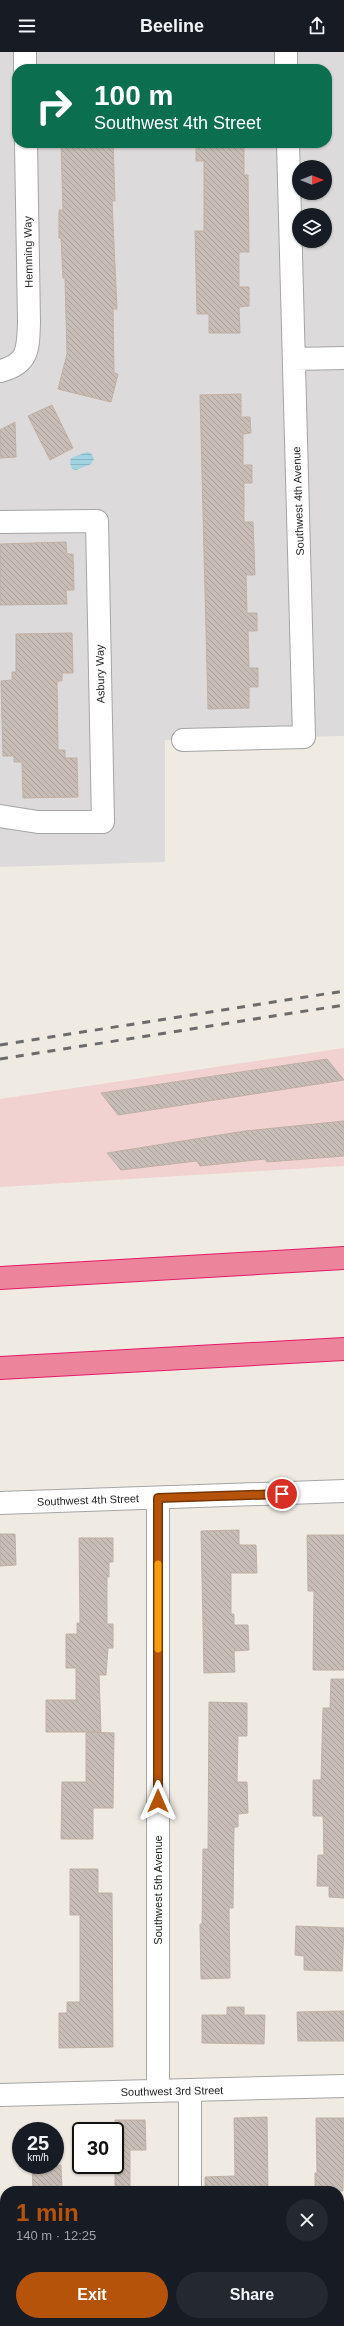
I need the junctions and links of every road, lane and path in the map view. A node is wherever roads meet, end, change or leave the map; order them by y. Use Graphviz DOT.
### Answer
graph roads {
  1 [pos="25,52"];
  2 [pos="286,52"];
  3 [pos="25,64"];
  4 [pos="286,64"];
  5 [pos="26,148"];
  6 [pos="288,148"];
  7 [pos="344,358"];
  8 [pos="294,359"];
  9 [pos="0,371"];
  10 [pos="0,522"];
  11 [pos="183,740"];
  12 [pos="0,816"];
  13 [pos="342,1258"];
  14 [pos="0,1278"];
  15 [pos="344,1349"];
  16 [pos="0,1368"];
  17 [pos="344,1491"];
  18 [pos="158,1498"];
  19 [pos="0,1502"];
  20 [pos="344,2086"];
  21 [pos="190,2090"];
  22 [pos="158,2091"];
  23 [pos="0,2095"];
  24 [pos="190,2186"];
  1 -- 3 [label="street"];
  2 -- 4 [label="street"];
  5 -- 9 [label="street, Hemming Way"];
  6 -- 8 [label="street, Southwest 4th Avenue"];
  7 -- 8 [label="street"];
  8 -- 11 [label="street, Southwest 4th Avenue"];
  10 -- 12 [label="street, Asbury Way"];
  13 -- 14 [label="highway"];
  15 -- 16 [label="highway"];
  17 -- 18 [label="street, Southwest 4th Street"];
  18 -- 19 [label="street, Southwest 4th Street"];
  18 -- 22 [label="street, Southwest 5th Avenue"];
  20 -- 21 [label="street, Southwest 3rd Street"];
  21 -- 22 [label="street, Southwest 3rd Street"];
  21 -- 24 [label="street"];
  22 -- 23 [label="street, Southwest 3rd Street"];
}
